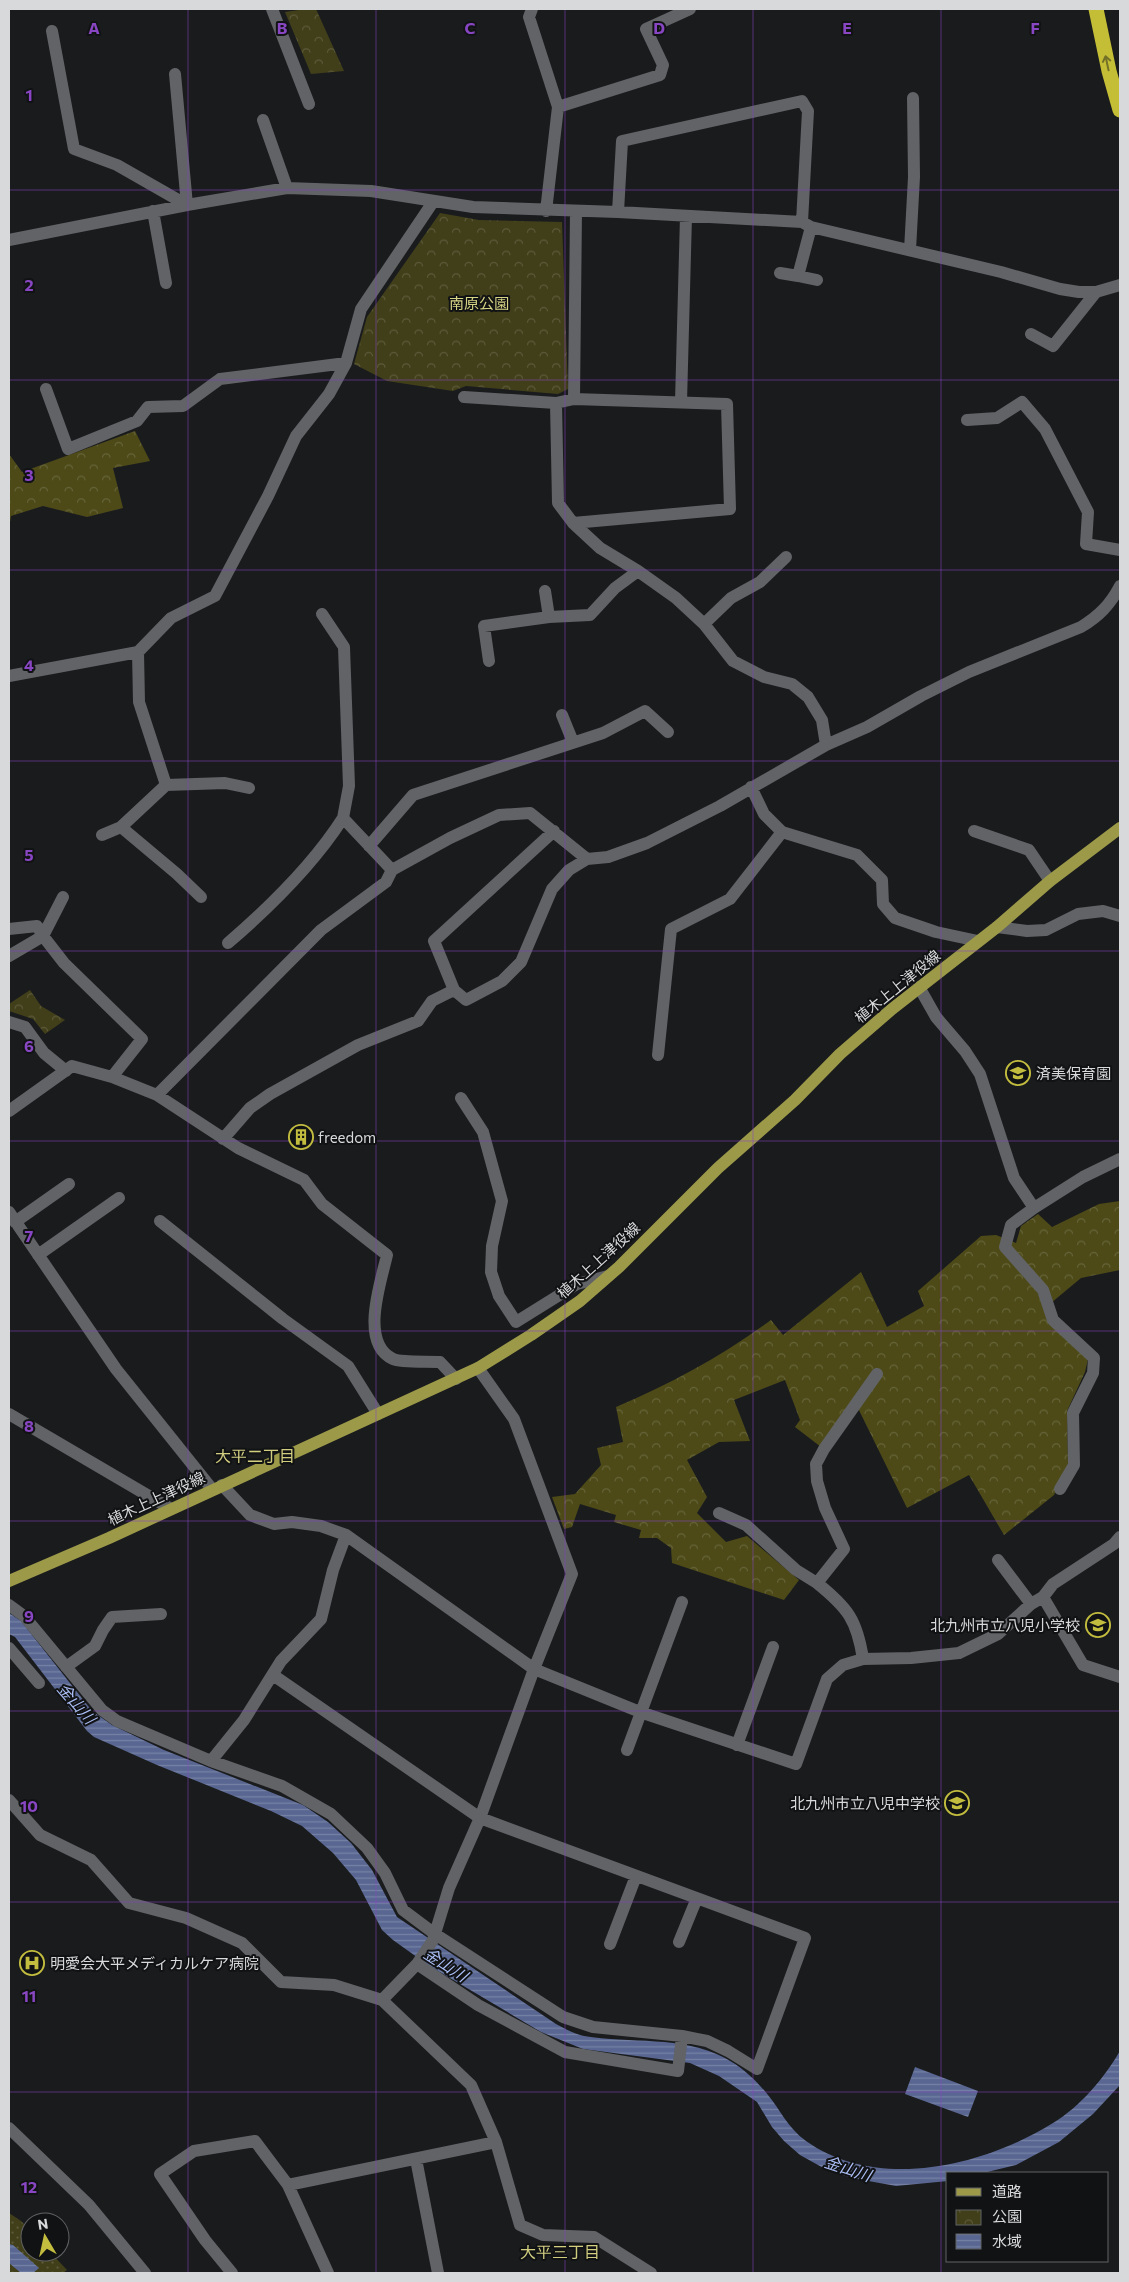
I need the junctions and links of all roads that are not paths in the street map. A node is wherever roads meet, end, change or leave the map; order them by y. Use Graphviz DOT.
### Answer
graph roads {
  1 [pos="272,9"];
  2 [pos="532,9"];
  3 [pos="690,9"];
  4 [pos="1096,9"];
  5 [pos="52,31"];
  6 [pos="175,74"];
  7 [pos="913,98"];
  8 [pos="309,104"];
  9 [pos="558,107"];
  10 [pos="1120,110"];
  11 [pos="263,120"];
  12 [pos="287,188"];
  13 [pos="433,202"];
  14 [pos="187,205"];
  15 [pos="153,211"];
  16 [pos="546,211"];
  17 [pos="576,211"];
  18 [pos="618,212"];
  19 [pos="686,216"];
  20 [pos="807,224"];
  21 [pos="9,240"];
  22 [pos="910,250"];
  23 [pos="780,273"];
  24 [pos="798,276"];
  25 [pos="818,280"];
  26 [pos="166,283"];
  27 [pos="1120,285"];
  28 [pos="1096,292"];
  29 [pos="1031,334"];
  30 [pos="346,362"];
  31 [pos="46,389"];
  32 [pos="464,397"];
  33 [pos="574,399"];
  34 [pos="556,402"];
  35 [pos="681,402"];
  36 [pos="967,420"];
  37 [pos="573,523"];
  38 [pos="1120,550"];
  39 [pos="786,557"];
  40 [pos="638,571"];
  41 [pos="1120,586"];
  42 [pos="545,591"];
  43 [pos="322,614"];
  44 [pos="549,617"];
  45 [pos="704,624"];
  46 [pos="138,652"];
  47 [pos="489,661"];
  48 [pos="9,676"];
  49 [pos="562,715"];
  50 [pos="668,732"];
  51 [pos="573,742"];
  52 [pos="826,745"];
  53 [pos="166,785"];
  54 [pos="751,787"];
  55 [pos="249,788"];
  56 [pos="343,818"];
  57 [pos="121,827"];
  58 [pos="1120,828"];
  59 [pos="554,831"];
  60 [pos="974,831"];
  61 [pos="782,832"];
  62 [pos="102,835"];
  63 [pos="369,846"];
  64 [pos="586,859"];
  65 [pos="392,870"];
  66 [pos="1050,881"];
  67 [pos="63,896"];
  68 [pos="201,897"];
  69 [pos="1120,916"];
  70 [pos="998,927"];
  71 [pos="9,929"];
  72 [pos="43,936"];
  73 [pos="978,942"];
  74 [pos="228,943"];
  75 [pos="9,956"];
  76 [pos="919,987"];
  77 [pos="454,990"];
  78 [pos="9,1022"];
  79 [pos="658,1054"];
  80 [pos="66,1071"];
  81 [pos="112,1077"];
  82 [pos="157,1095"];
  83 [pos="461,1098"];
  84 [pos="9,1111"];
  85 [pos="223,1138"];
  86 [pos="1120,1159"];
  87 [pos="69,1184"];
  88 [pos="119,1198"];
  89 [pos="1034,1208"];
  90 [pos="12,1217"];
  91 [pos="160,1221"];
  92 [pos="38,1255"];
  93 [pos="608,1276"];
  94 [pos="478,1368"];
  95 [pos="877,1374"];
  96 [pos="456,1379"];
  97 [pos="9,1414"];
  98 [pos="378,1414"];
  99 [pos="217,1487"];
  100 [pos="1060,1489"];
  101 [pos="172,1509"];
  102 [pos="719,1513"];
  103 [pos="346,1535"];
  104 [pos="1120,1537"];
  105 [pos="998,1560"];
  106 [pos="9,1581"];
  107 [pos="818,1583"];
  108 [pos="1043,1597"];
  109 [pos="682,1602"];
  110 [pos="1031,1604"];
  111 [pos="9,1605"];
  112 [pos="161,1614"];
  113 [pos="773,1647"];
  114 [pos="9,1648"];
  115 [pos="863,1659"];
  116 [pos="66,1667"];
  117 [pos="534,1670"];
  118 [pos="273,1675"];
  119 [pos="1120,1677"];
  120 [pos="39,1683"];
  121 [pos="640,1712"];
  122 [pos="736,1745"];
  123 [pos="627,1750"];
  124 [pos="211,1761"];
  125 [pos="9,1800"];
  126 [pos="480,1818"];
  127 [pos="636,1876"];
  128 [pos="697,1898"];
  129 [pos="434,1937"];
  130 [pos="680,1942"];
  131 [pos="610,1944"];
  132 [pos="418,1962"];
  133 [pos="382,2000"];
  134 [pos="682,2040"];
  135 [pos="9,2128"];
  136 [pos="496,2142"];
  137 [pos="416,2160"];
  138 [pos="288,2185"];
  139 [pos="145,2273"];
  140 [pos="232,2273"];
  141 [pos="328,2273"];
  142 [pos="438,2273"];
  143 [pos="651,2273"];
  1 -- 8 [label="street"];
  2 -- 9 [label="street"];
  3 -- 9 [label="street"];
  10 -- 4 [label="highway, one-way"];
  5 -- 14 [label="street"];
  6 -- 14 [label="street"];
  7 -- 22 [label="street"];
  9 -- 16 [label="street"];
  11 -- 12 [label="street"];
  12 -- 13 [label="street"];
  12 -- 14 [label="street"];
  13 -- 16 [label="street"];
  13 -- 30 [label="street"];
  14 -- 15 [label="street"];
  15 -- 21 [label="street"];
  15 -- 26 [label="street"];
  16 -- 17 [label="street"];
  17 -- 18 [label="street"];
  17 -- 33 [label="street"];
  18 -- 19 [label="street"];
  18 -- 20 [label="street"];
  19 -- 20 [label="street"];
  19 -- 35 [label="street"];
  20 -- 22 [label="street"];
  20 -- 24 [label="street"];
  22 -- 28 [label="street"];
  23 -- 24 [label="street"];
  24 -- 25 [label="street"];
  27 -- 28 [label="street"];
  28 -- 29 [label="street"];
  30 -- 31 [label="street"];
  30 -- 46 [label="street"];
  32 -- 34 [label="street"];
  33 -- 34 [label="street"];
  33 -- 35 [label="street"];
  34 -- 37 [label="street"];
  35 -- 37 [label="street"];
  36 -- 38 [label="street"];
  37 -- 40 [label="street"];
  39 -- 45 [label="street"];
  40 -- 44 [label="street"];
  40 -- 45 [label="street"];
  41 -- 52 [label="street"];
  42 -- 44 [label="street"];
  43 -- 56 [label="street"];
  44 -- 47 [label="street"];
  45 -- 52 [label="street"];
  46 -- 48 [label="street"];
  46 -- 53 [label="street"];
  49 -- 51 [label="street"];
  50 -- 51 [label="street"];
  51 -- 63 [label="street"];
  52 -- 54 [label="street"];
  53 -- 55 [label="street"];
  53 -- 57 [label="street"];
  54 -- 61 [label="street"];
  54 -- 64 [label="street"];
  56 -- 63 [label="street"];
  56 -- 74 [label="street"];
  57 -- 62 [label="street"];
  57 -- 68 [label="street"];
  58 -- 66 [label="main road, 植木上上津役線"];
  59 -- 64 [label="street"];
  59 -- 65 [label="street"];
  59 -- 77 [label="street"];
  60 -- 66 [label="street"];
  61 -- 73 [label="street"];
  61 -- 79 [label="street"];
  63 -- 65 [label="street"];
  64 -- 77 [label="street"];
  65 -- 82 [label="street"];
  66 -- 70 [label="main road, 植木上上津役線"];
  67 -- 72 [label="street"];
  69 -- 70 [label="street"];
  70 -- 73 [label="main road, 植木上上津役線"];
  71 -- 72 [label="street"];
  72 -- 75 [label="street"];
  72 -- 81 [label="street"];
  73 -- 76 [label="main road, 植木上上津役線"];
  76 -- 89 [label="street"];
  76 -- 93 [label="main road, 植木上上津役線"];
  77 -- 85 [label="street"];
  78 -- 80 [label="street"];
  80 -- 81 [label="street"];
  80 -- 84 [label="street"];
  81 -- 82 [label="street"];
  82 -- 85 [label="street"];
  83 -- 93 [label="street"];
  85 -- 96 [label="street"];
  86 -- 89 [label="street"];
  87 -- 90 [label="street"];
  88 -- 92 [label="street"];
  89 -- 100 [label="street"];
  90 -- 92 [label="street"];
  91 -- 98 [label="street"];
  92 -- 99 [label="street"];
  93 -- 94 [label="main road, 植木上上津役線"];
  94 -- 96 [label="main road, 植木上上津役線"];
  94 -- 117 [label="street"];
  95 -- 107 [label="street"];
  96 -- 98 [label="main road, 植木上上津役線"];
  97 -- 101 [label="street"];
  98 -- 99 [label="main road, 植木上上津役線"];
  99 -- 101 [label="main road, 植木上上津役線"];
  99 -- 103 [label="street"];
  101 -- 106 [label="main road, 植木上上津役線"];
  102 -- 107 [label="street"];
  103 -- 117 [label="street"];
  103 -- 118 [label="street"];
  104 -- 108 [label="street"];
  105 -- 110 [label="street"];
  107 -- 115 [label="street"];
  108 -- 110 [label="street"];
  108 -- 119 [label="street"];
  109 -- 121 [label="street"];
  110 -- 115 [label="street"];
  111 -- 116 [label="street"];
  112 -- 116 [label="street"];
  113 -- 122 [label="street"];
  114 -- 120 [label="street"];
  115 -- 122 [label="street"];
  116 -- 124 [label="street"];
  117 -- 121 [label="street"];
  117 -- 126 [label="street"];
  118 -- 124 [label="street"];
  118 -- 126 [label="street"];
  121 -- 122 [label="street"];
  121 -- 123 [label="street"];
  124 -- 129 [label="street"];
  125 -- 133 [label="street"];
  126 -- 127 [label="street"];
  126 -- 129 [label="street"];
  127 -- 128 [label="street"];
  127 -- 131 [label="street"];
  128 -- 130 [label="street"];
  128 -- 134 [label="street"];
  129 -- 132 [label="street"];
  129 -- 134 [label="street"];
  132 -- 133 [label="street"];
  132 -- 134 [label="street"];
  133 -- 136 [label="street"];
  135 -- 139 [label="street"];
  136 -- 137 [label="street"];
  136 -- 143 [label="street"];
  137 -- 138 [label="street"];
  137 -- 142 [label="street"];
  138 -- 140 [label="street"];
  138 -- 141 [label="street"];
}
